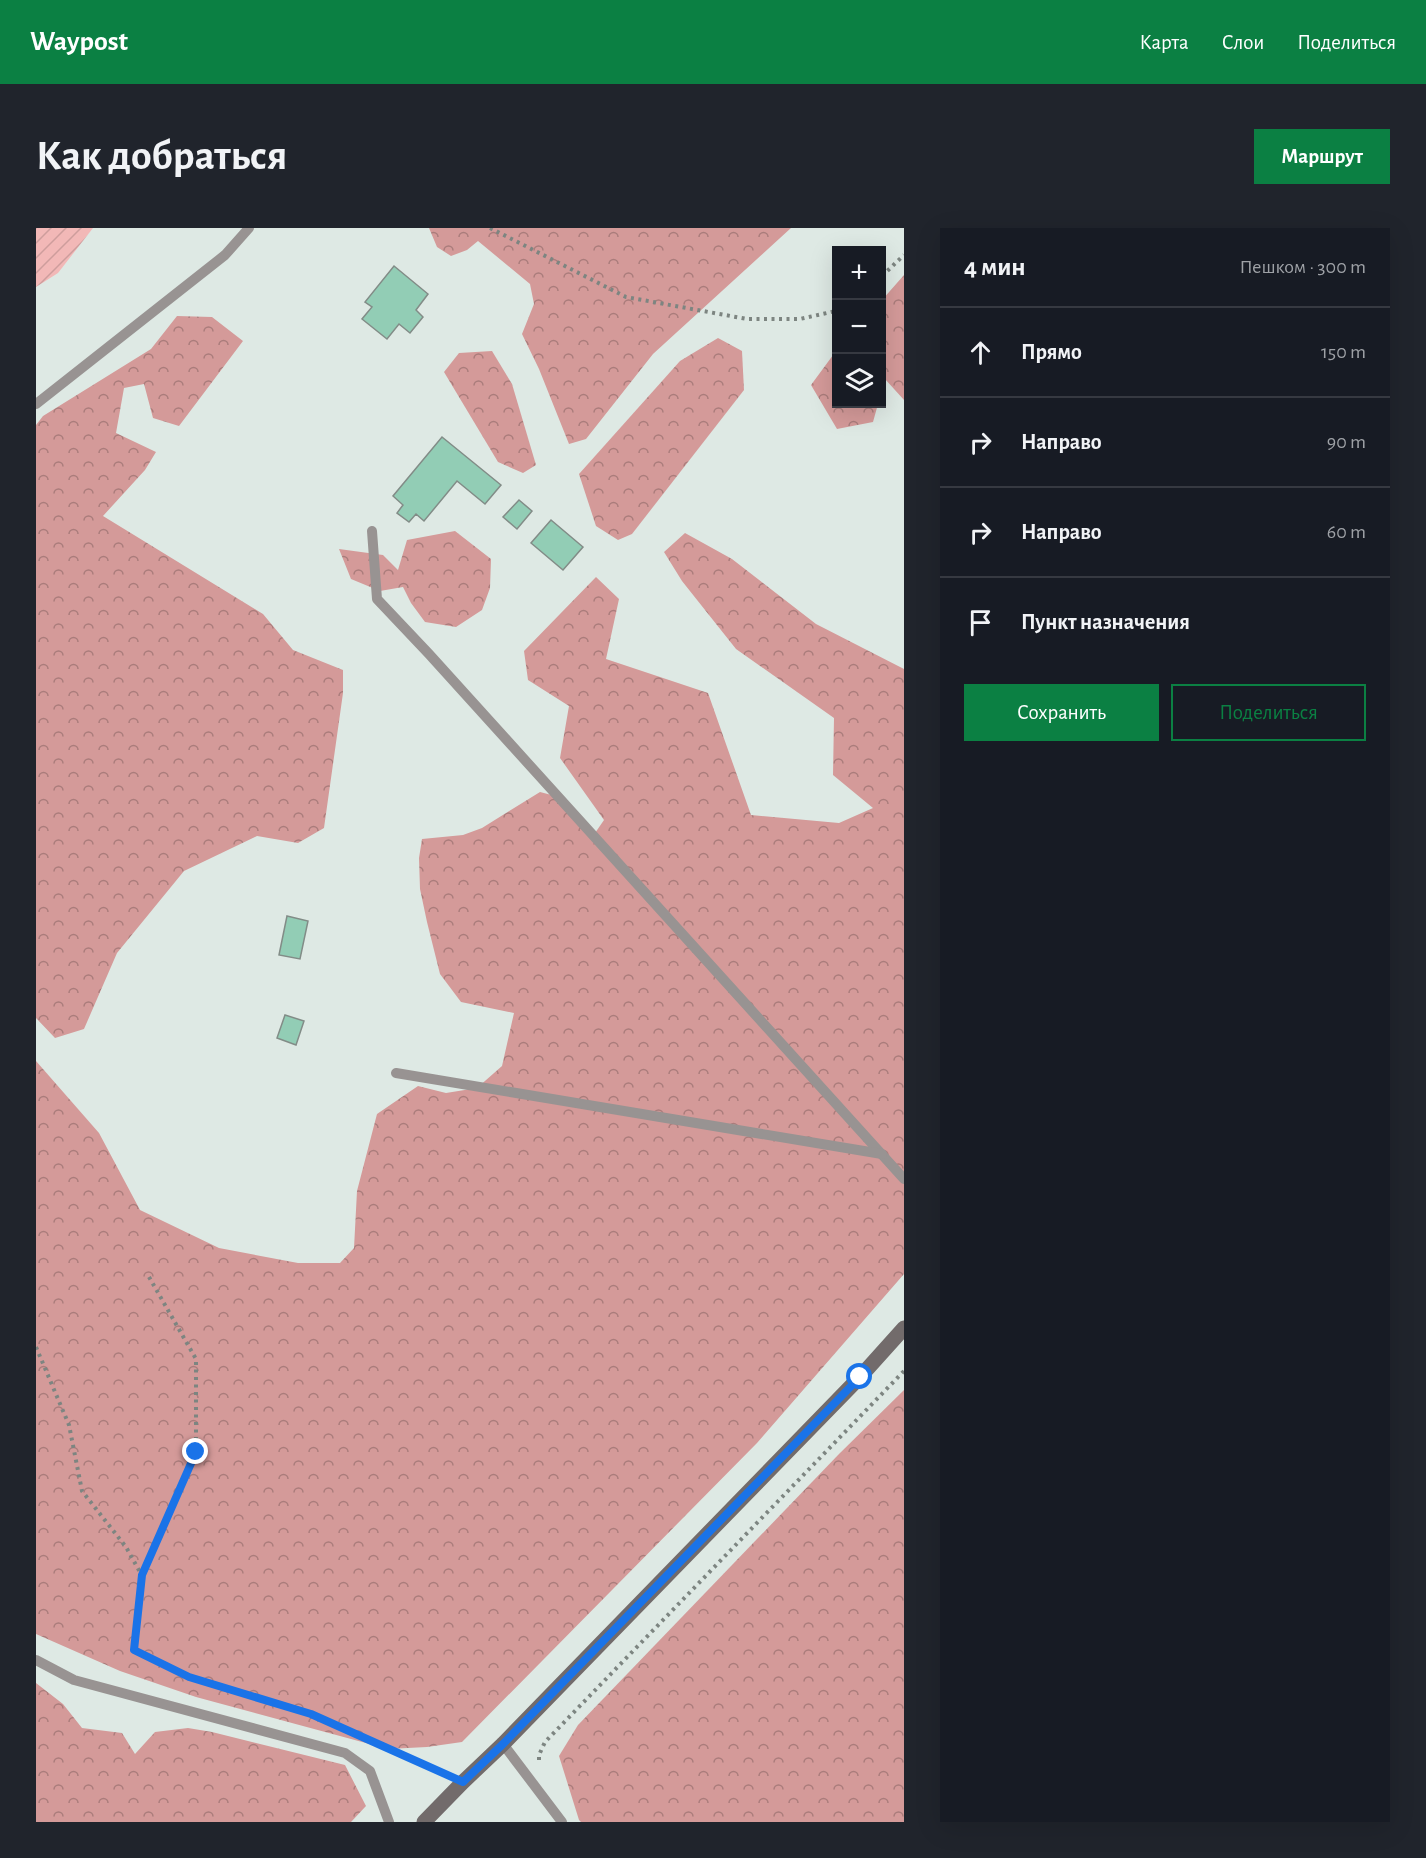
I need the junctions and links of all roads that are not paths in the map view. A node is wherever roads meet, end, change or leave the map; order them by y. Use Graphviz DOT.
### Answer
graph roads {
  1 [pos="249,228"];
  2 [pos="36,404"];
  3 [pos="372,531"];
  4 [pos="396,1072"];
  5 [pos="882,1154"];
  6 [pos="904,1179"];
  7 [pos="904,1328"];
  8 [pos="36,1660"];
  9 [pos="503,1744"];
  10 [pos="389,1822"];
  11 [pos="424,1822"];
  12 [pos="562,1822"];
  1 -- 2 [label="lane"];
  3 -- 5 [label="lane"];
  4 -- 5 [label="lane"];
  5 -- 6 [label="lane"];
  7 -- 9 [label="street"];
  8 -- 10 [label="lane"];
  9 -- 11 [label="street"];
  9 -- 12 [label="lane"];
}
